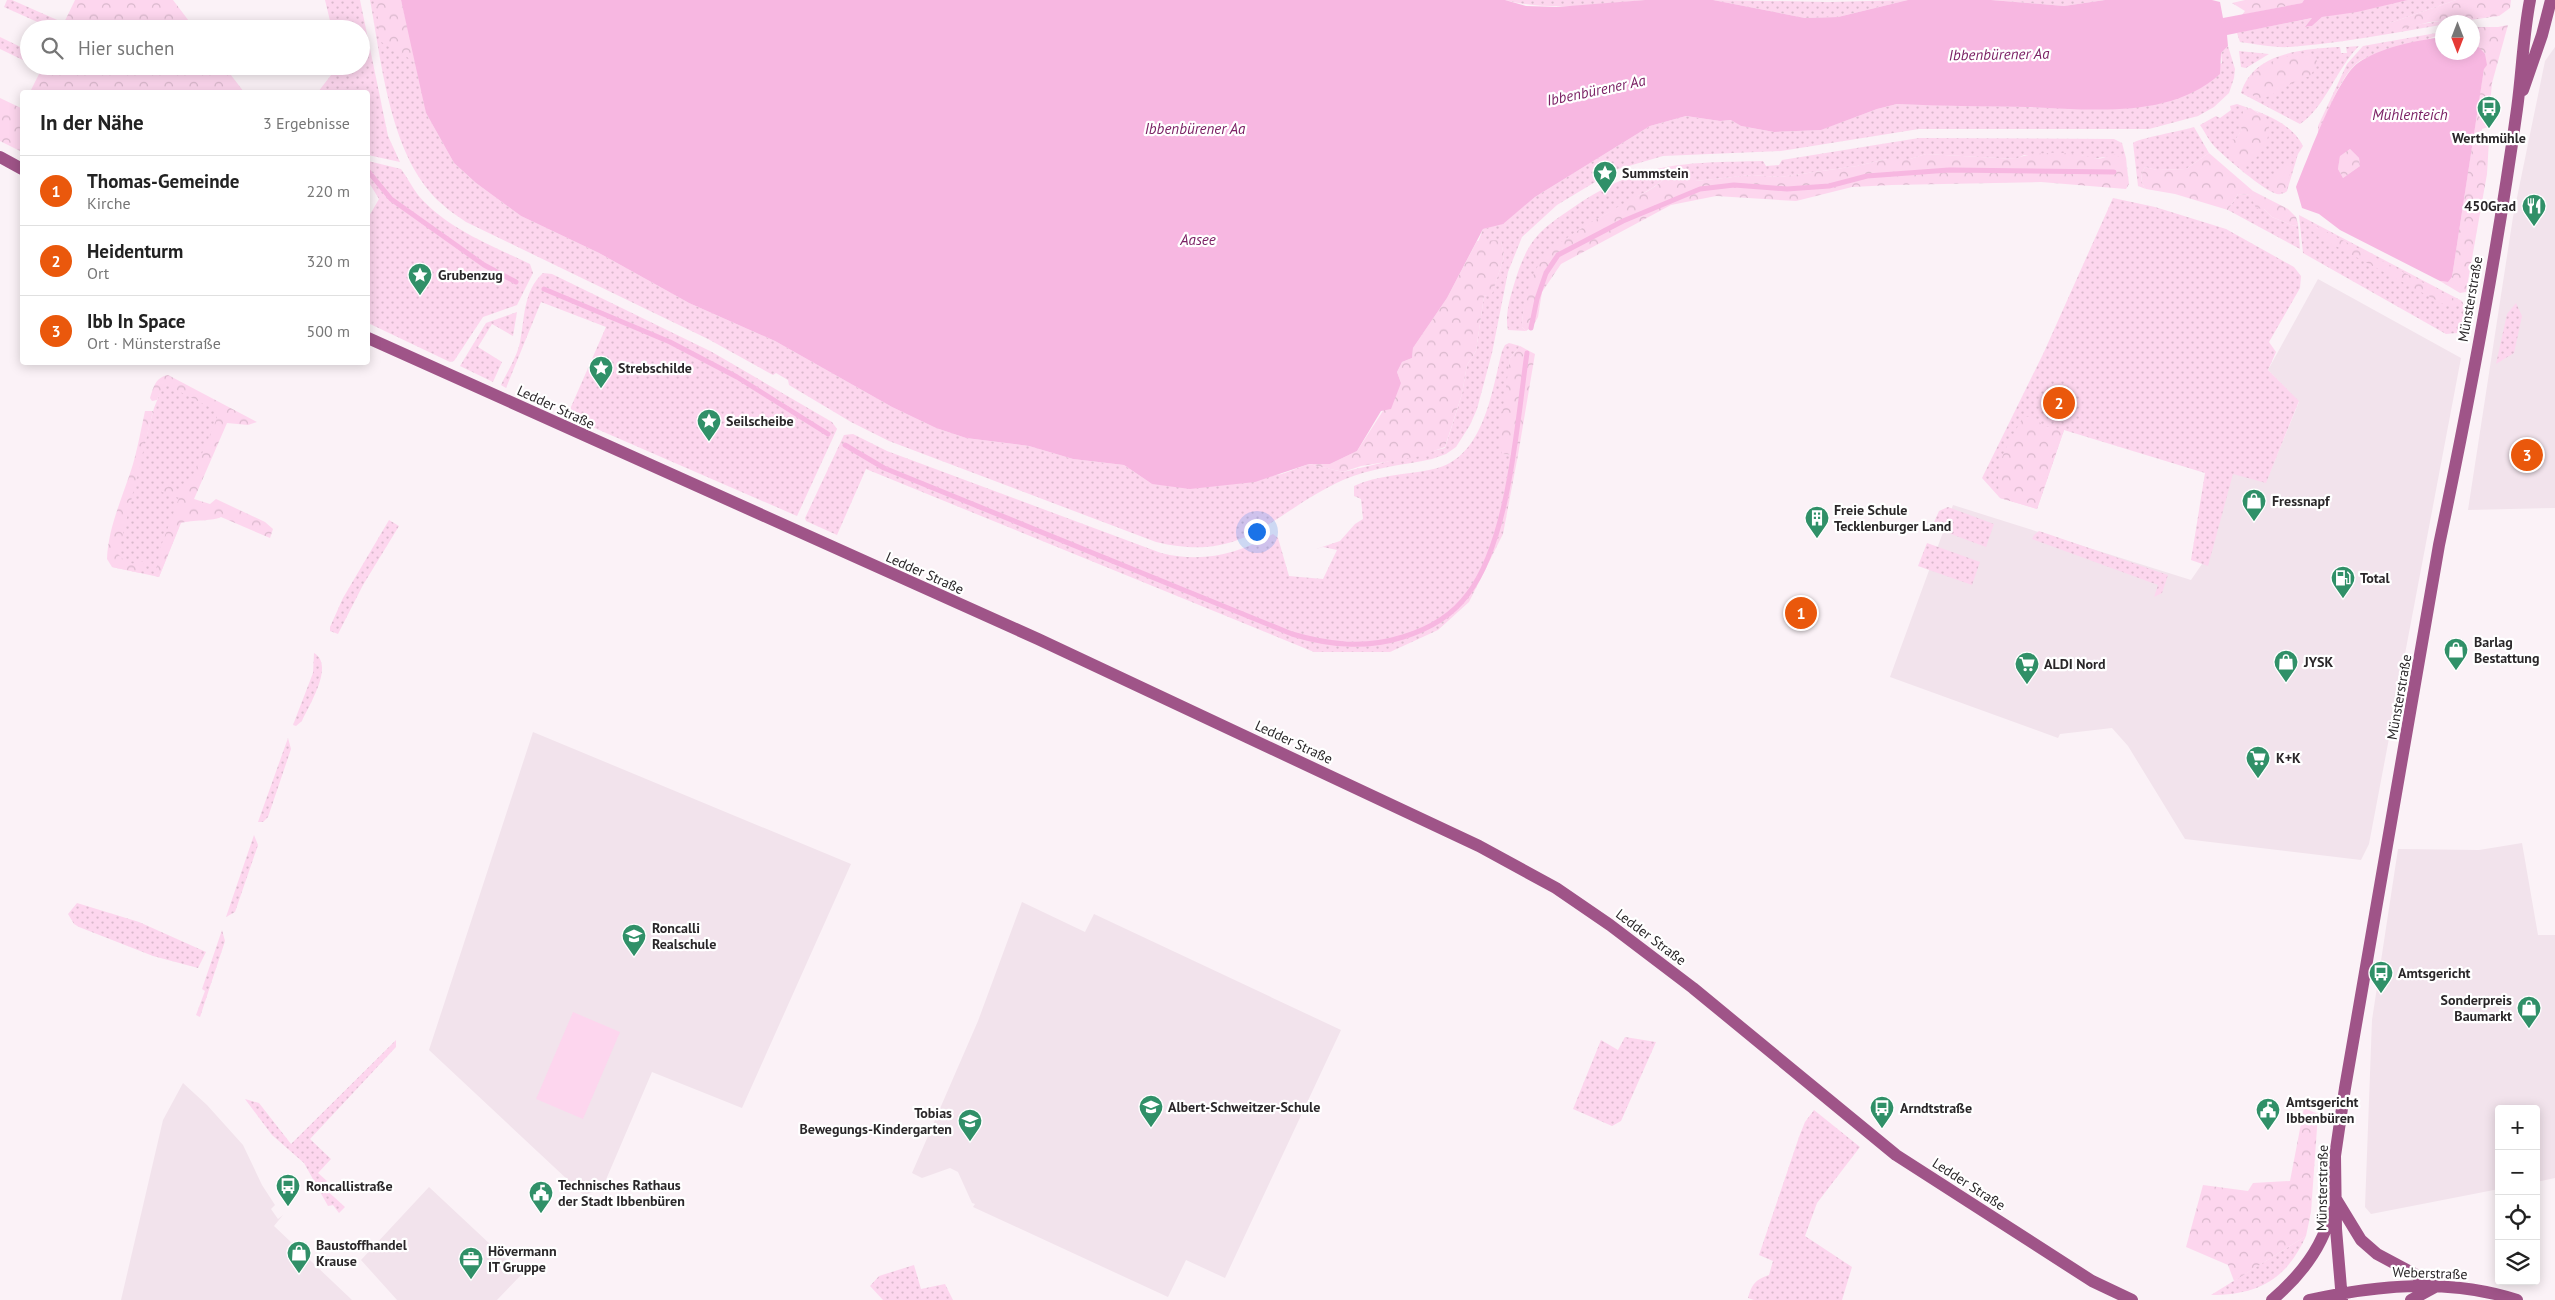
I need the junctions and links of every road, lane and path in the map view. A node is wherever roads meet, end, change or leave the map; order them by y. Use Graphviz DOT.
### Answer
graph roads {
  1 [pos="2530,0"];
  2 [pos="2551,0"];
  3 [pos="2555,20"];
  4 [pos="2542,35"];
  5 [pos="2517,109"];
  6 [pos="0,157"];
  7 [pos="20,167"];
  8 [pos="370,339"];
  9 [pos="2335,1197"];
  10 [pos="2437,1286"];
  11 [pos="2341,1297"];
  12 [pos="2132,1300"];
  13 [pos="2272,1300"];
  14 [pos="2309,1300"];
  15 [pos="2411,1300"];
  16 [pos="2517,1300"];
  1 -- 5 [label="main road, Münsterstraße"];
  2 -- 4 [label="main road, Münsterstraße"];
  3 -- 4 [label="main road"];
  4 -- 5 [label="main road, Münsterstraße"];
  5 -- 9 [label="main road, Münsterstraße"];
  6 -- 7 [label="main road"];
  8 -- 12 [label="main road, Ledder Straße"];
  9 -- 10 [label="main road"];
  9 -- 11 [label="main road, Münsterstraße"];
  9 -- 13 [label="main road"];
  10 -- 11 [label="main road, Weberstraße"];
  10 -- 15 [label="main road"];
  10 -- 16 [label="main road, Weberstraße"];
  11 -- 14 [label="main road"];
}
